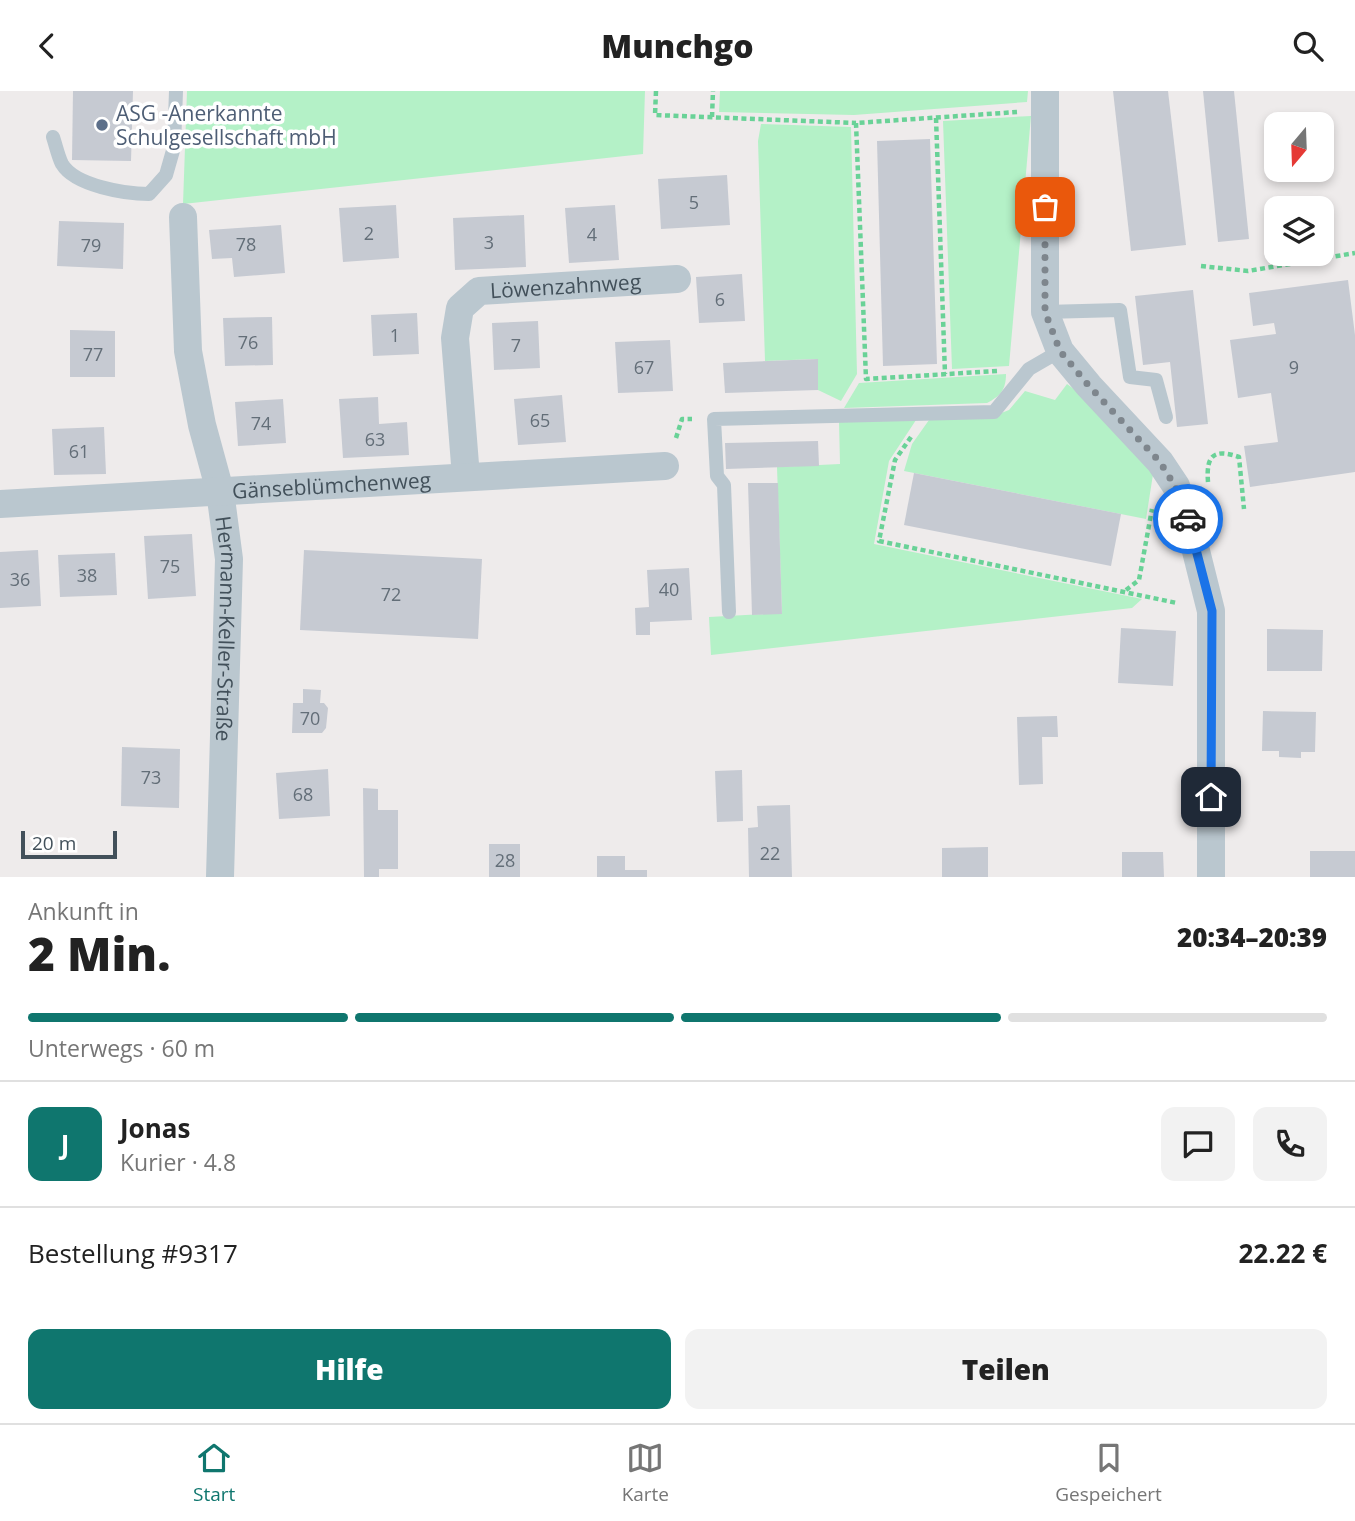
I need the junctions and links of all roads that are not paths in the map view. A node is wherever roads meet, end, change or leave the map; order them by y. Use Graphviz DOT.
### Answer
graph roads {
  1 [pos="176,91"];
  2 [pos="1045,101"];
  3 [pos="53,137"];
  4 [pos="183,217"];
  5 [pos="677,279"];
  6 [pos="1045,312"];
  7 [pos="1060,351"];
  8 [pos="1166,418"];
  9 [pos="665,466"];
  10 [pos="466,477"];
  11 [pos="220,491"];
  12 [pos="0,504"];
  13 [pos="729,612"];
  14 [pos="220,877"];
  15 [pos="1211,877"];
  1 -- 3 [label="lane"];
  2 -- 6 [label="street"];
  4 -- 11 [label="street, Hermann-Keller-Straße"];
  5 -- 10 [label="street, Löwenzahnweg"];
  6 -- 7 [label="street"];
  6 -- 8 [label="lane"];
  7 -- 13 [label="lane"];
  7 -- 15 [label="street"];
  9 -- 10 [label="street, Gänseblümchenweg"];
  10 -- 11 [label="street, Gänseblümchenweg"];
  11 -- 12 [label="street, Gänseblümchenweg"];
  11 -- 14 [label="street, Hermann-Keller-Straße"];
}
